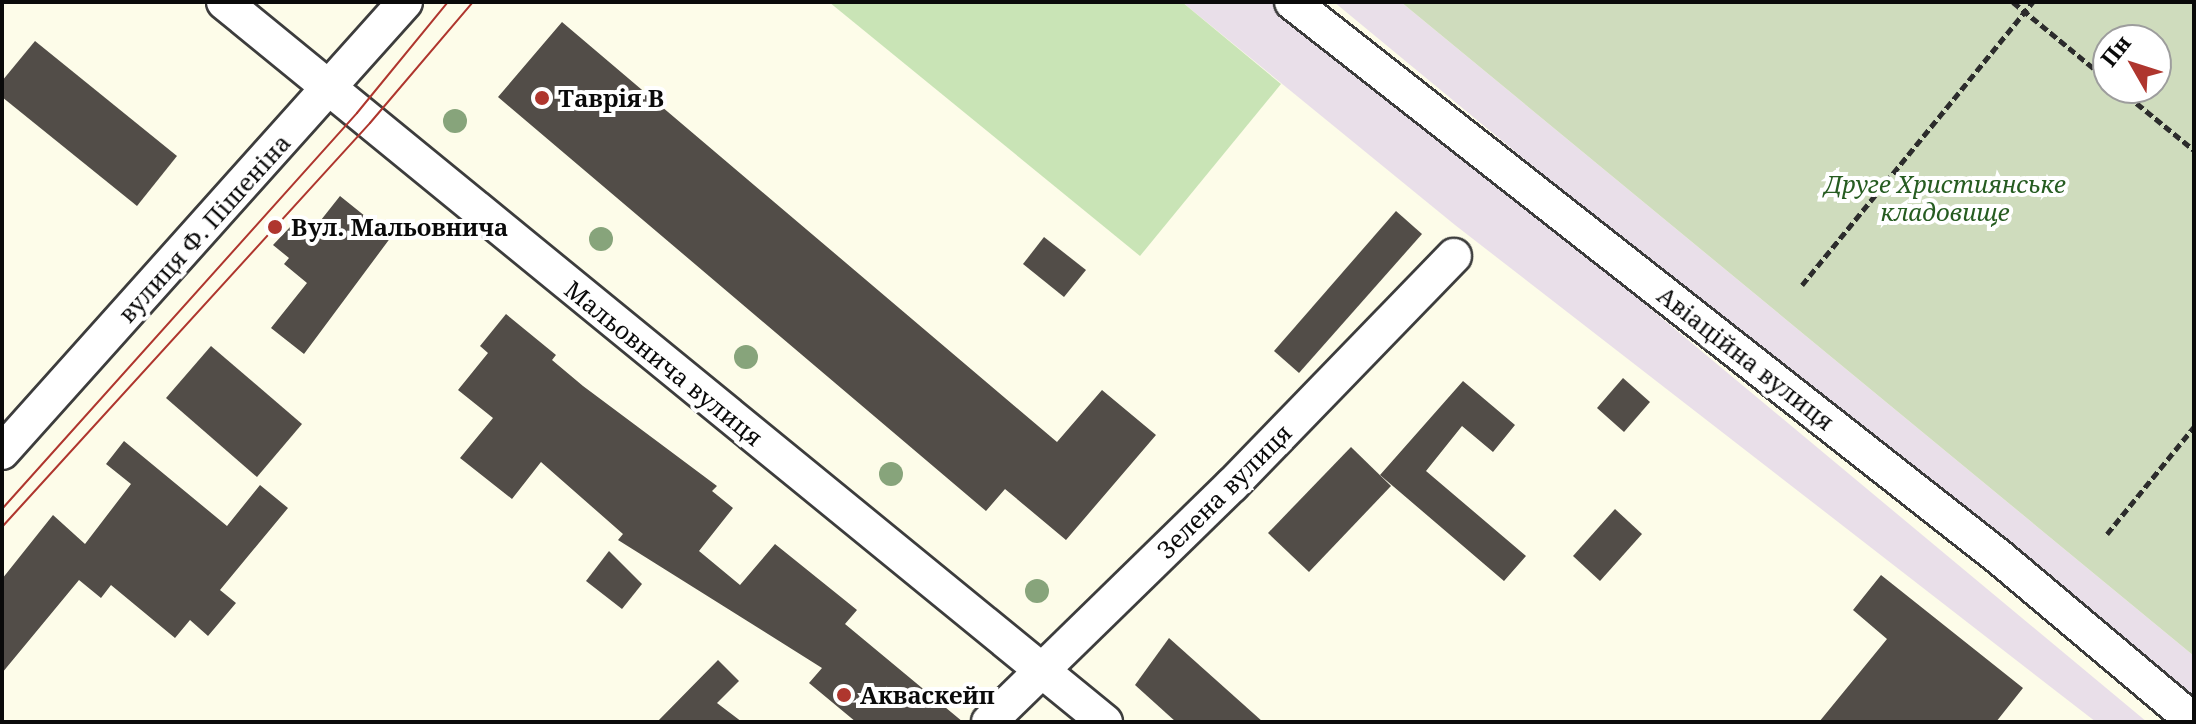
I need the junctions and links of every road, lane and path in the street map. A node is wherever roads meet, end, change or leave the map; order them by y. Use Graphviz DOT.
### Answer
graph roads {
  1 [pos="224,2"];
  2 [pos="405,2"];
  3 [pos="1292,2"];
  4 [pos="2013,2"];
  5 [pos="2033,2"];
  6 [pos="2025,12"];
  7 [pos="2092,67"];
  8 [pos="327,88"];
  9 [pos="2138,104"];
  10 [pos="2194,150"];
  11 [pos="1454,256"];
  12 [pos="1802,285"];
  13 [pos="2194,427"];
  14 [pos="2,452"];
  15 [pos="2107,534"];
  16 [pos="1042,672"];
  17 [pos="2194,721"];
  18 [pos="989,722"];
  19 [pos="1105,722"];
  1 -- 8 [label="street, Мальовнича вулиця"];
  2 -- 8 [label="street, вулиця Ф. Пішеніна"];
  3 -- 17 [label="street, Авіаційна вулиця"];
  4 -- 6 [label="path"];
  5 -- 6 [label="path"];
  6 -- 7 [label="path"];
  6 -- 12 [label="path"];
  8 -- 14 [label="street, вулиця Ф. Пішеніна"];
  8 -- 16 [label="street, Мальовнича вулиця"];
  9 -- 10 [label="path"];
  11 -- 16 [label="street, Зелена вулиця"];
  13 -- 15 [label="path"];
  16 -- 18 [label="street, Зелена вулиця"];
  16 -- 19 [label="street, Мальовнича вулиця"];
}
